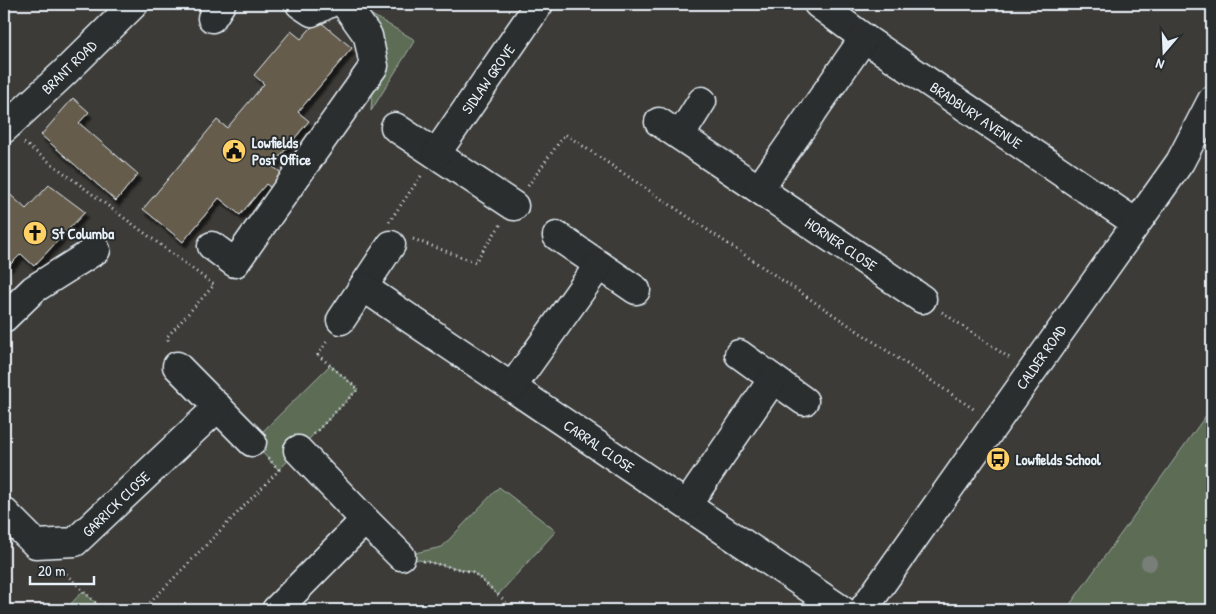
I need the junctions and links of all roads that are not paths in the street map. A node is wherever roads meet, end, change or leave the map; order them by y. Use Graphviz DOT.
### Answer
graph roads {
  1 [pos="134,4"];
  2 [pos="300,4"];
  3 [pos="328,4"];
  4 [pos="346,4"];
  5 [pos="539,4"];
  6 [pos="818,4"];
  7 [pos="864,38"];
  8 [pos="1212,100"];
  9 [pos="702,101"];
  10 [pos="395,127"];
  11 [pos="4,128"];
  12 [pos="436,154"];
  13 [pos="759,189"];
  14 [pos="514,206"];
  15 [pos="1136,223"];
  16 [pos="557,236"];
  17 [pos="402,242"];
  18 [pos="212,246"];
  19 [pos="96,250"];
  20 [pos="598,264"];
  21 [pos="363,287"];
  22 [pos="636,290"];
  23 [pos="922,299"];
  24 [pos="4,318"];
  25 [pos="341,320"];
  26 [pos="739,354"];
  27 [pos="177,366"];
  28 [pos="774,379"];
  29 [pos="512,387"];
  30 [pos="804,401"];
  31 [pos="218,407"];
  32 [pos="252,442"];
  33 [pos="298,450"];
  34 [pos="687,505"];
  35 [pos="4,512"];
  36 [pos="365,520"];
  37 [pos="401,556"];
  38 [pos="276,610"];
  39 [pos="842,610"];
  40 [pos="863,610"];
  1 -- 11 [label="street, BRANT ROAD"];
  2 -- 3 [label="street"];
  4 -- 18 [label="street"];
  5 -- 12 [label="street, SIDLAW GROVE"];
  6 -- 7 [label="street, BRADBURY AVENUE"];
  7 -- 13 [label="street"];
  7 -- 15 [label="street, BRADBURY AVENUE"];
  8 -- 15 [label="street, CALDER ROAD"];
  9 -- 13 [label="street, HORNER CLOSE"];
  10 -- 12 [label="street"];
  12 -- 14 [label="street"];
  13 -- 23 [label="street, HORNER CLOSE"];
  15 -- 40 [label="street, CALDER ROAD"];
  16 -- 20 [label="street"];
  17 -- 21 [label="street"];
  19 -- 24 [label="street"];
  20 -- 22 [label="street"];
  20 -- 29 [label="street"];
  21 -- 25 [label="street"];
  21 -- 29 [label="street, CARRAL CLOSE"];
  26 -- 28 [label="street"];
  27 -- 31 [label="street"];
  28 -- 30 [label="street"];
  28 -- 34 [label="street"];
  29 -- 34 [label="street, CARRAL CLOSE"];
  31 -- 32 [label="street"];
  31 -- 35 [label="street, GARRICK CLOSE"];
  33 -- 36 [label="street"];
  34 -- 39 [label="street, CARRAL CLOSE"];
  36 -- 37 [label="street"];
  36 -- 38 [label="street"];
}
